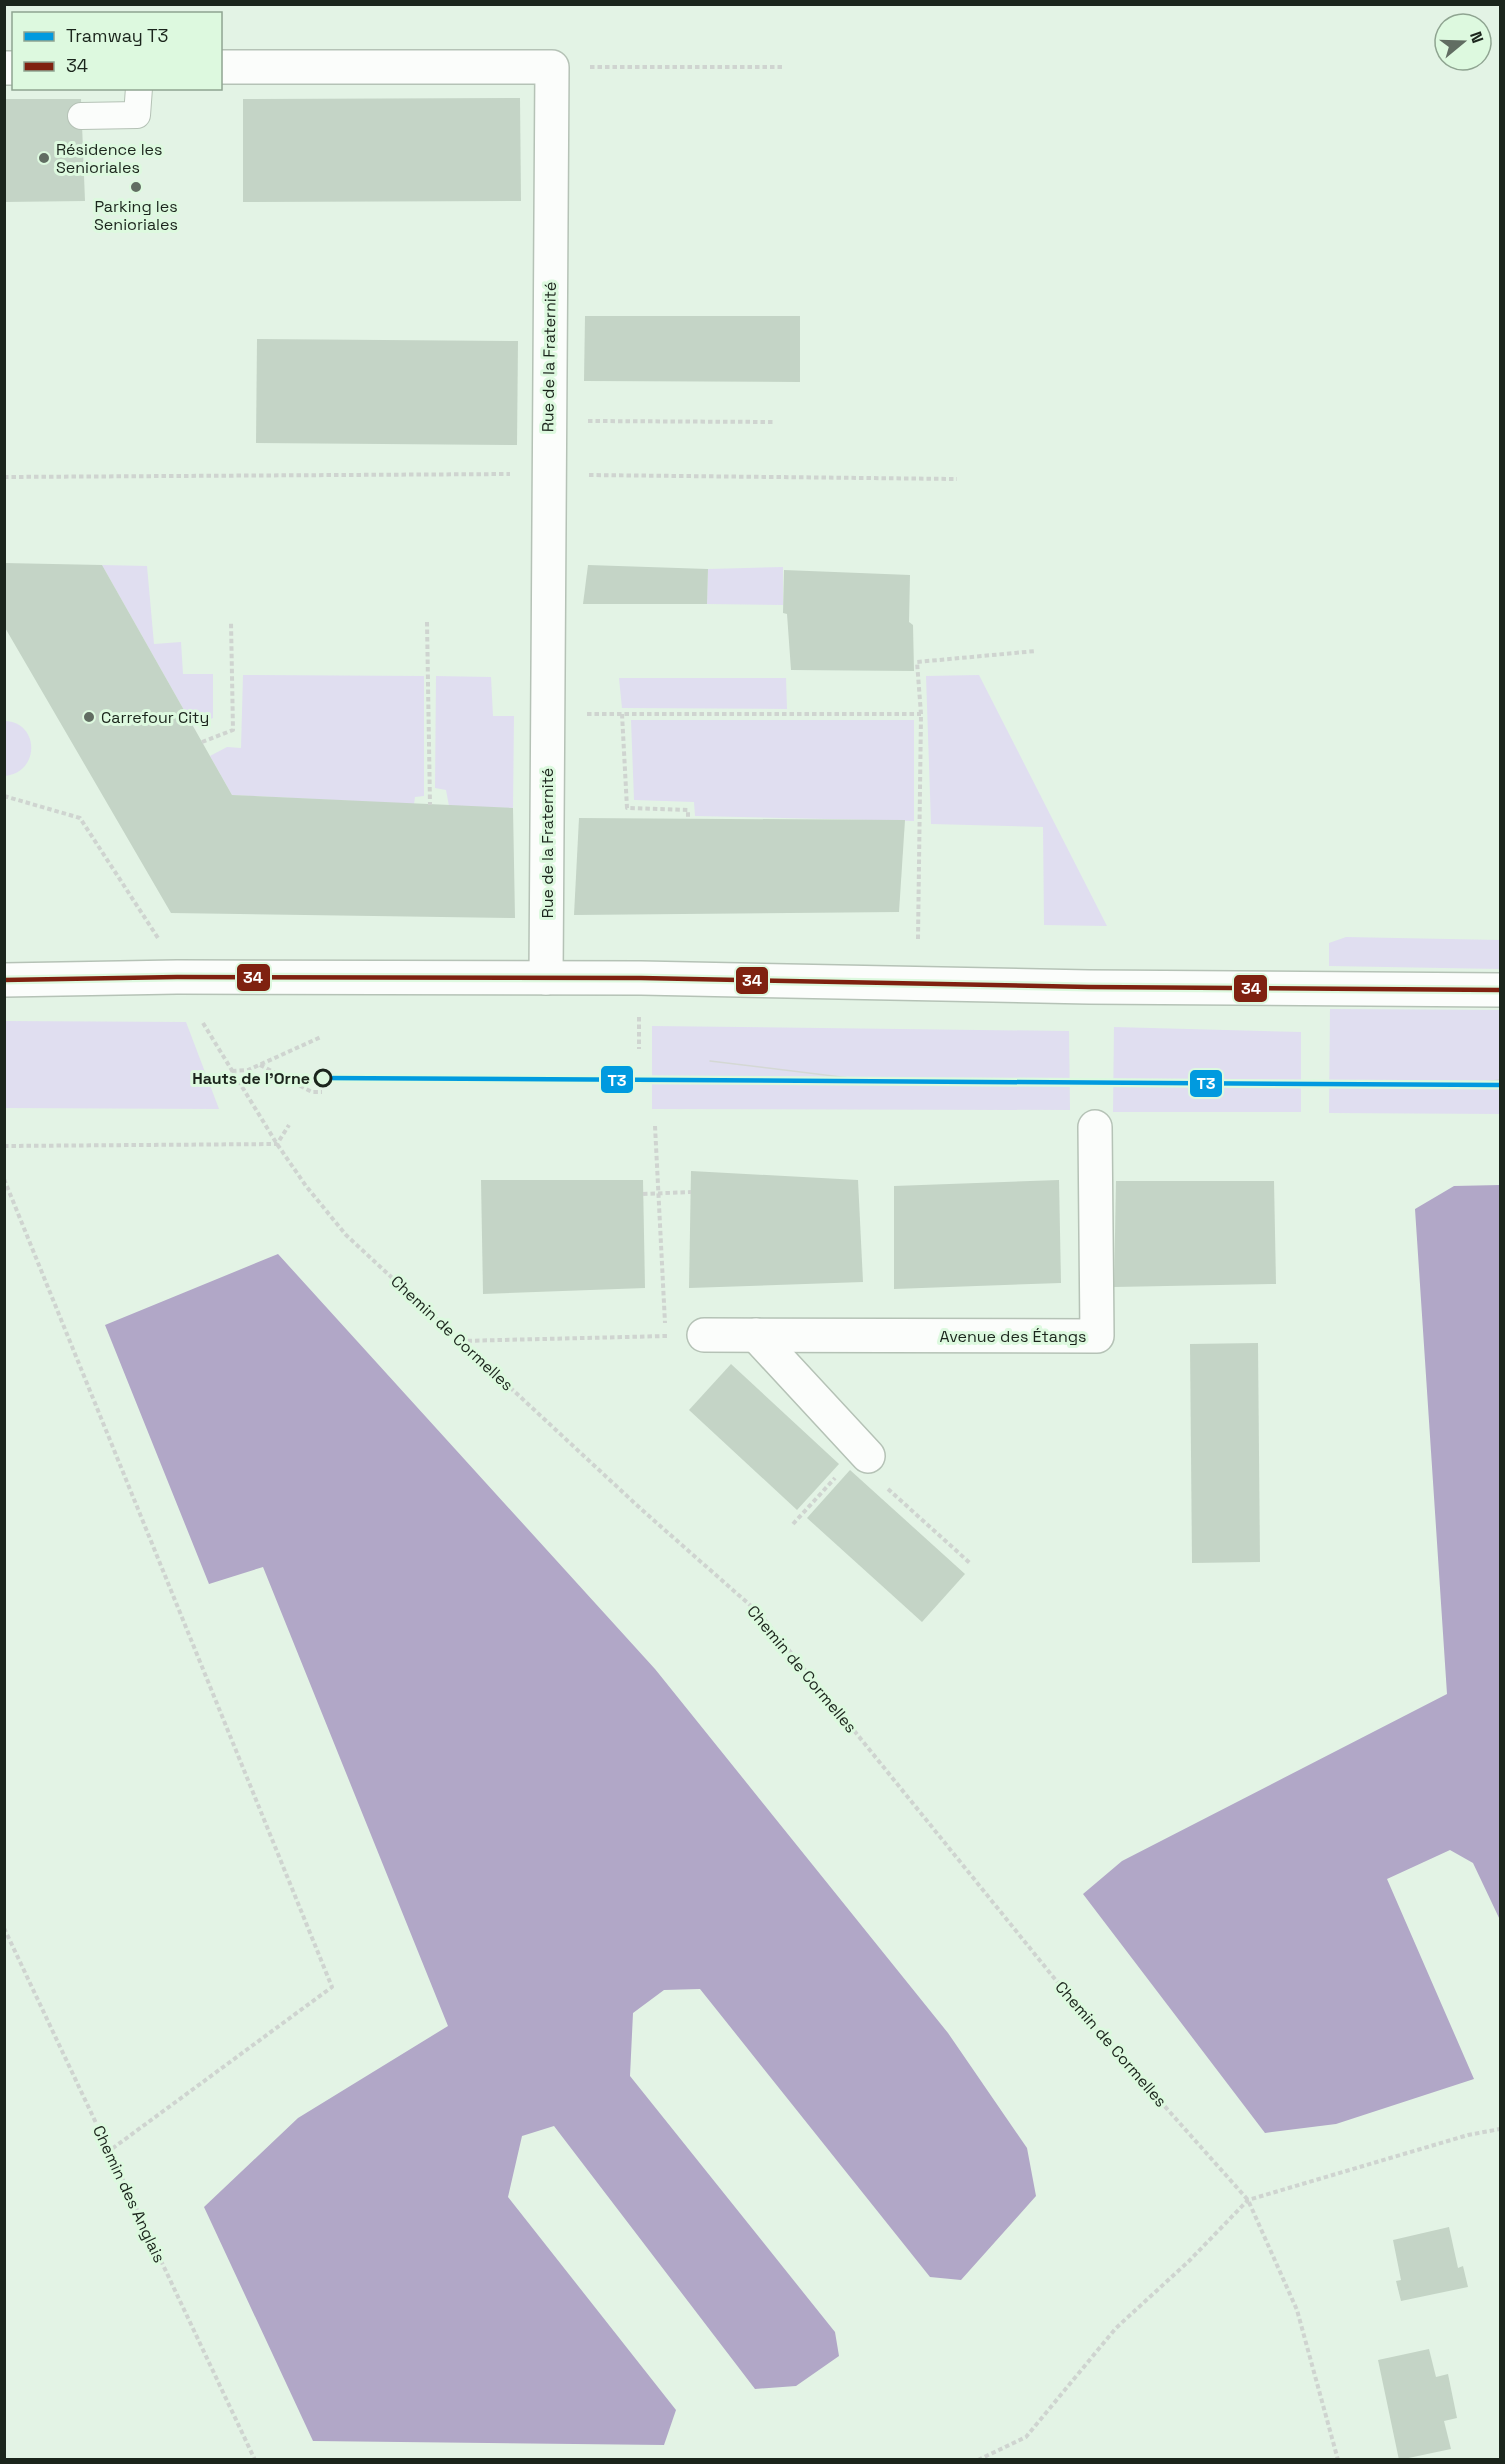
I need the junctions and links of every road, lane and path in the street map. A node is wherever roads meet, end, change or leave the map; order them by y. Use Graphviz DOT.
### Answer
graph roads {
  1 [pos="222,67"];
  2 [pos="552,67"];
  3 [pos="785,67"];
  4 [pos="139,90"];
  5 [pos="81,116"];
  6 [pos="549,421"];
  7 [pos="774,422"];
  8 [pos="548,474"];
  9 [pos="4,477"];
  10 [pos="957,479"];
  11 [pos="231,621"];
  12 [pos="427,622"];
  13 [pos="1036,651"];
  14 [pos="581,714"];
  15 [pos="622,714"];
  16 [pos="921,714"];
  17 [pos="202,742"];
  18 [pos="4,796"];
  19 [pos="430,805"];
  20 [pos="688,819"];
  21 [pos="918,939"];
  22 [pos="160,941"];
  23 [pos="546,978"];
  24 [pos="4,980"];
  25 [pos="1500,990"];
  26 [pos="639,1007"];
  27 [pos="203,1023"];
  28 [pos="321,1037"];
  29 [pos="639,1049"];
  30 [pos="259,1065"];
  31 [pos="232,1071"];
  32 [pos="322,1092"];
  33 [pos="289,1125"];
  34 [pos="655,1126"];
  35 [pos="1095,1127"];
  36 [pos="277,1144"];
  37 [pos="4,1146"];
  38 [pos="4,1179"];
  39 [pos="691,1192"];
  40 [pos="658,1193"];
  41 [pos="643,1194"];
  42 [pos="704,1335"];
  43 [pos="756,1335"];
  44 [pos="665,1336"];
  45 [pos="460,1341"];
  46 [pos="868,1456"];
  47 [pos="839,1474"];
  48 [pos="793,1524"];
  49 [pos="4,1928"];
  50 [pos="1500,2129"];
  51 [pos="109,2151"];
  52 [pos="1248,2200"];
  53 [pos="255,2460"];
  54 [pos="978,2460"];
  55 [pos="1338,2460"];
  1 -- 2 [label="street"];
  2 -- 3 [label="path"];
  2 -- 6 [label="street, Rue de la Fraternité"];
  4 -- 5 [label="lane"];
  6 -- 7 [label="path"];
  6 -- 8 [label="street, Rue de la Fraternité"];
  8 -- 9 [label="path"];
  8 -- 10 [label="path"];
  8 -- 23 [label="street, Rue de la Fraternité"];
  11 -- 17 [label="path"];
  12 -- 19 [label="path"];
  13 -- 16 [label="path"];
  14 -- 15 [label="path"];
  15 -- 16 [label="path"];
  15 -- 20 [label="path"];
  16 -- 21 [label="path"];
  18 -- 22 [label="path"];
  23 -- 24 [label="street"];
  23 -- 25 [label="street"];
  26 -- 29 [label="path"];
  27 -- 31 [label="path, Chemin de Cormelles"];
  28 -- 30 [label="path"];
  30 -- 31 [label="path"];
  30 -- 32 [label="path"];
  31 -- 36 [label="path, Chemin de Cormelles"];
  33 -- 36 [label="path"];
  34 -- 40 [label="path"];
  35 -- 43 [label="street, Avenue des Étangs"];
  36 -- 37 [label="path"];
  36 -- 45 [label="path, Chemin de Cormelles"];
  38 -- 51 [label="path"];
  39 -- 40 [label="path"];
  40 -- 41 [label="path"];
  40 -- 44 [label="path"];
  42 -- 43 [label="street, Avenue des Étangs"];
  42 -- 44 [label="path"];
  43 -- 46 [label="street"];
  44 -- 45 [label="path"];
  45 -- 52 [label="path, Chemin de Cormelles"];
  47 -- 48 [label="path"];
  49 -- 51 [label="path, Chemin des Anglais"];
  50 -- 52 [label="path"];
  51 -- 53 [label="path, Chemin des Anglais"];
  52 -- 54 [label="path"];
  52 -- 55 [label="path, Chemin de Cormelles"];
}
